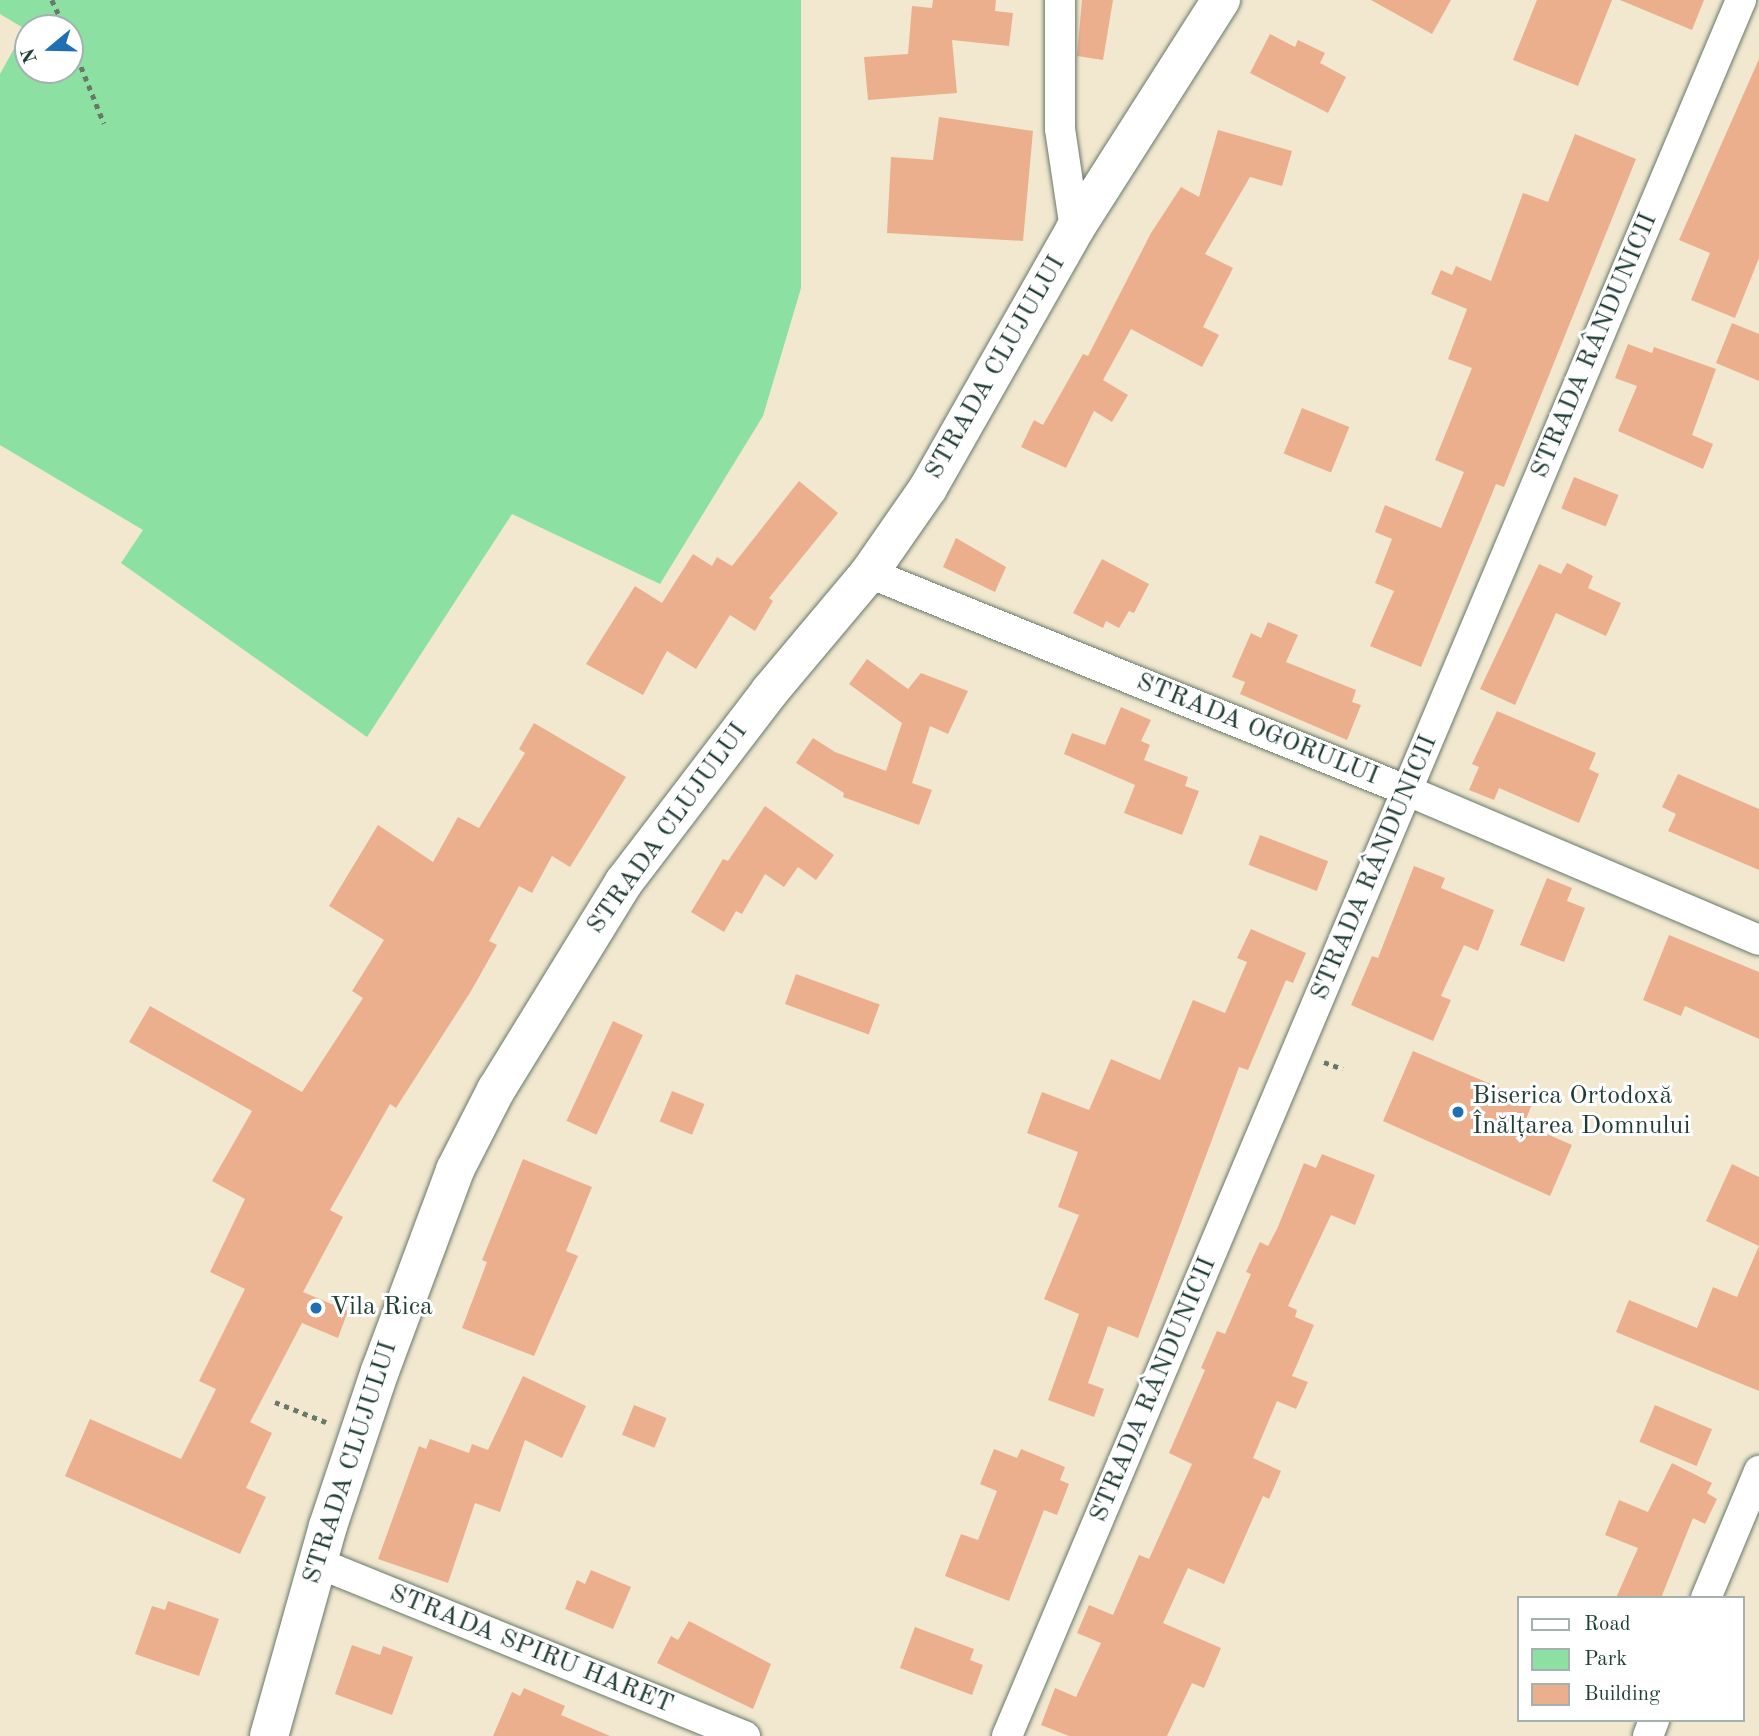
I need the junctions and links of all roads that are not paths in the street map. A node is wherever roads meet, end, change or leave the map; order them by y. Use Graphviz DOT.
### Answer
graph roads {
  1 [pos="1060,0"];
  2 [pos="1222,0"];
  3 [pos="1741,0"];
  4 [pos="1075,229"];
  5 [pos="869,573"];
  6 [pos="1408,791"];
  7 [pos="1759,940"];
  8 [pos="1759,1471"];
  9 [pos="318,1563"];
  10 [pos="1707,1596"];
  11 [pos="269,1736"];
  12 [pos="745,1736"];
  13 [pos="1007,1736"];
  1 -- 4 [label="street"];
  2 -- 4 [label="main road, STRADA CLUJULUI"];
  3 -- 6 [label="street, STRADA RÂNDUNICII"];
  4 -- 5 [label="main road, STRADA CLUJULUI"];
  5 -- 6 [label="street, STRADA OGORULUI"];
  5 -- 9 [label="main road, STRADA CLUJULUI"];
  6 -- 7 [label="street, STRADA OGORULUI"];
  6 -- 13 [label="street, STRADA RÂNDUNICII"];
  8 -- 10 [label="street"];
  9 -- 11 [label="main road, STRADA CLUJULUI"];
  9 -- 12 [label="street, STRADA SPIRU HARET"];
}
